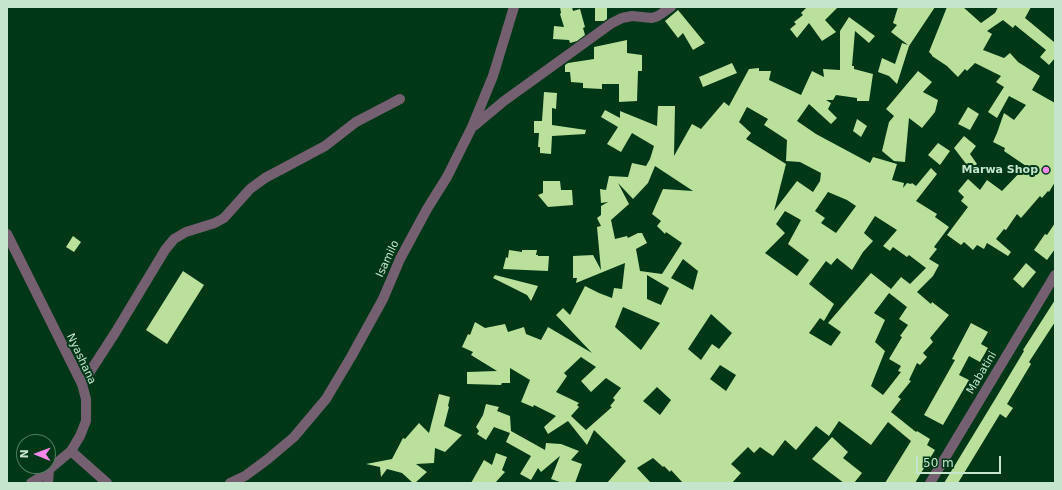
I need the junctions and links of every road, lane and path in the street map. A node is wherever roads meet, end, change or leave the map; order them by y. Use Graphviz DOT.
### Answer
graph roads {
  1 [pos="514,7"];
  2 [pos="671,7"];
  3 [pos="400,99"];
  4 [pos="472,127"];
  5 [pos="7,234"];
  6 [pos="1055,275"];
  7 [pos="82,384"];
  8 [pos="71,451"];
  9 [pos="56,464"];
  10 [pos="44,474"];
  11 [pos="32,483"];
  12 [pos="108,483"];
  13 [pos="230,483"];
  14 [pos="930,483"];
  1 -- 4 [label="street, Isamilo"];
  2 -- 4 [label="street"];
  3 -- 7 [label="street"];
  4 -- 13 [label="street, Isamilo"];
  5 -- 7 [label="street, Nyashana"];
  6 -- 14 [label="street, Mabatini"];
  7 -- 8 [label="street, Nyashana"];
  8 -- 9 [label="street, Nyashana"];
  8 -- 12 [label="street"];
  10 -- 11 [label="street, Nyashana"];
}
